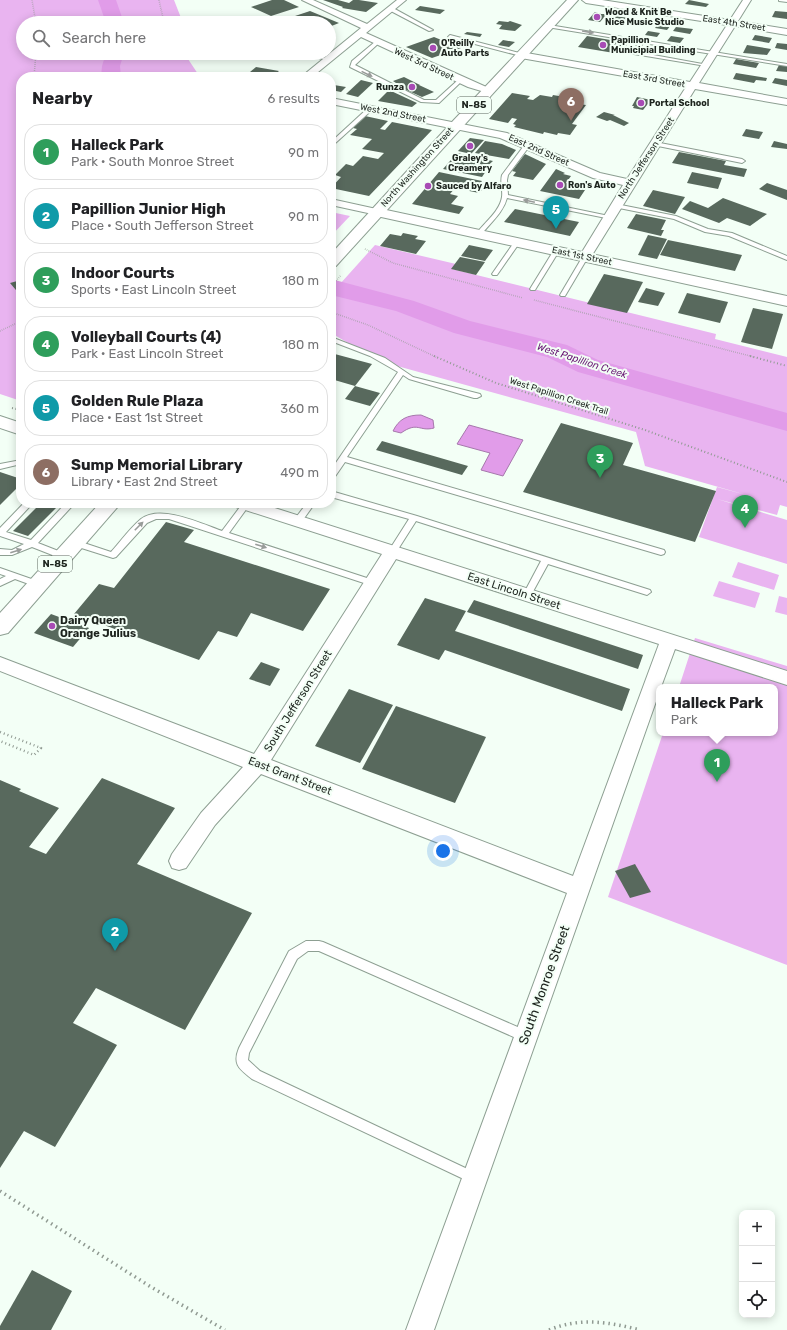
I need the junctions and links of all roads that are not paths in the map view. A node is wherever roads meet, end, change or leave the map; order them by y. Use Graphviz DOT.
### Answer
graph roads {
  1 [pos="306,0"];
  2 [pos="402,0"];
  3 [pos="573,0"];
  4 [pos="586,0"];
  5 [pos="747,0"];
  6 [pos="782,0"];
  7 [pos="787,1"];
  8 [pos="608,2"];
  9 [pos="391,9"];
  10 [pos="336,16"];
  11 [pos="336,16"];
  12 [pos="732,23"];
  13 [pos="549,26"];
  14 [pos="431,30"];
  15 [pos="364,31"];
  16 [pos="787,32"];
  17 [pos="450,36"];
  18 [pos="642,41"];
  19 [pos="378,42"];
  20 [pos="336,53"];
  21 [pos="714,53"];
  22 [pos="521,55"];
  23 [pos="328,60"];
  24 [pos="706,65"];
  25 [pos="787,65"];
  26 [pos="312,72"];
  27 [pos="460,80"];
  28 [pos="692,85"];
  29 [pos="488,90"];
  30 [pos="336,102"];
  31 [pos="787,102"];
  32 [pos="370,109"];
  33 [pos="456,125"];
  34 [pos="336,140"];
  35 [pos="528,144"];
  36 [pos="655,144"];
  37 [pos="742,161"];
  38 [pos="597,176"];
  39 [pos="630,183"];
  40 [pos="505,196"];
  41 [pos="619,201"];
  42 [pos="336,203"];
  43 [pos="377,212"];
  44 [pos="609,218"];
  45 [pos="479,234"];
  46 [pos="517,242"];
  47 [pos="556,250"];
  48 [pos="585,257"];
  49 [pos="336,258"];
  50 [pos="787,258"];
  51 [pos="495,274"];
  52 [pos="533,289"];
  53 [pos="563,295"];
  54 [pos="787,301"];
  55 [pos="336,341"];
  56 [pos="402,370"];
  57 [pos="477,396"];
  58 [pos="0,422"];
  59 [pos="16,427"];
  60 [pos="344,459"];
  61 [pos="16,463"];
  62 [pos="0,467"];
  63 [pos="336,469"];
  64 [pos="336,495"];
  65 [pos="24,508"];
  66 [pos="66,508"];
  67 [pos="106,508"];
  68 [pos="241,508"];
  69 [pos="256,508"];
  70 [pos="307,508"];
  71 [pos="414,518"];
  72 [pos="297,522"];
  73 [pos="0,533"];
  74 [pos="224,534"];
  75 [pos="32,544"];
  76 [pos="69,549"];
  77 [pos="0,552"];
  78 [pos="392,552"];
  79 [pos="661,552"];
  80 [pos="546,560"];
  81 [pos="1,572"];
  82 [pos="14,576"];
  83 [pos="0,583"];
  84 [pos="373,583"];
  85 [pos="37,584"];
  86 [pos="647,592"];
  87 [pos="527,595"];
  88 [pos="0,627"];
  89 [pos="669,640"];
  90 [pos="0,664"];
  91 [pos="787,678"];
  92 [pos="258,764"];
  93 [pos="179,861"];
  94 [pos="579,888"];
  95 [pos="525,1036"];
  96 [pos="474,1178"];
  97 [pos="420,1330"];
  1 -- 11 [label="street, West 3rd Street"];
  2 -- 9 [label="street"];
  3 -- 13 [label="main road, North Washington Street / N-85"];
  4 -- 8 [label="street, East 4th Street"];
  5 -- 12 [label="street, North Jefferson Street"];
  6 -- 7 [label="lane"];
  8 -- 12 [label="street, East 4th Street"];
  9 -- 14 [label="lane"];
  9 -- 15 [label="street"];
  10 -- 15 [label="street, West 3rd Street"];
  12 -- 16 [label="street, East 4th Street"];
  12 -- 21 [label="street, North Jefferson Street"];
  13 -- 18 [label="lane, one-way"];
  13 -- 22 [label="main road, North Washington Street / N-85"];
  15 -- 19 [label="street, West 3rd Street"];
  15 -- 20 [label="street"];
  17 -- 22 [label="lane"];
  18 -- 21 [label="lane"];
  18 -- 24 [label="lane"];
  19 -- 27 [label="street, West 3rd Street"];
  19 -- 27 [label="lane, one-way"];
  21 -- 24 [label="street, North Jefferson Street"];
  21 -- 25 [label="lane"];
  22 -- 28 [label="street, East 3rd Street"];
  22 -- 29 [label="main road, North Washington Street / N-85"];
  23 -- 26 [label="street"];
  24 -- 28 [label="street, North Jefferson Street"];
  27 -- 29 [label="street, West 3rd Street"];
  28 -- 31 [label="street, East 3rd Street"];
  28 -- 36 [label="street, North Jefferson Street"];
  29 -- 33 [label="main road, North Washington Street / N-85"];
  30 -- 32 [label="street, West 2nd Street"];
  32 -- 33 [label="street, West 2nd Street"];
  32 -- 34 [label="lane"];
  33 -- 35 [label="street, East 2nd Street"];
  33 -- 43 [label="main road, North Washington Street / N-85"];
  35 -- 38 [label="street, East 2nd Street"];
  35 -- 40 [label="lane"];
  36 -- 37 [label="lane"];
  36 -- 39 [label="street, North Jefferson Street"];
  38 -- 39 [label="street"];
  38 -- 41 [label="street"];
  39 -- 41 [label="street, North Jefferson Street"];
  44 -- 40 [label="lane, one-way"];
  40 -- 45 [label="lane"];
  41 -- 44 [label="street, North Jefferson Street"];
  41 -- 50 [label="lane"];
  42 -- 43 [label="street"];
  43 -- 45 [label="main road, East 1st Street"];
  43 -- 49 [label="main road, N-85"];
  44 -- 48 [label="street, North Jefferson Street"];
  45 -- 46 [label="main road, East 1st Street"];
  46 -- 47 [label="main road, East 1st Street"];
  46 -- 51 [label="lane"];
  47 -- 48 [label="main road, East 1st Street"];
  47 -- 52 [label="lane"];
  48 -- 53 [label="lane"];
  48 -- 54 [label="main road, East 1st Street"];
  55 -- 56 [label="lane"];
  56 -- 57 [label="lane"];
  56 -- 60 [label="lane"];
  58 -- 59 [label="main road"];
  60 -- 63 [label="lane"];
  60 -- 79 [label="lane"];
  61 -- 62 [label="lane"];
  64 -- 71 [label="lane"];
  65 -- 73 [label="lane"];
  66 -- 75 [label="lane"];
  67 -- 76 [label="main road, N-85"];
  68 -- 74 [label="lane"];
  69 -- 72 [label="street, East Lincoln Street"];
  70 -- 72 [label="lane"];
  71 -- 78 [label="lane"];
  71 -- 80 [label="lane"];
  72 -- 78 [label="street, East Lincoln Street"];
  73 -- 75 [label="lane"];
  76 -- 74 [label="lane, one-way"];
  74 -- 84 [label="lane, one-way"];
  75 -- 76 [label="lane"];
  77 -- 75 [label="lane, one-way"];
  76 -- 85 [label="main road, N-85"];
  78 -- 84 [label="street, South Jefferson Street"];
  78 -- 87 [label="street, East Lincoln Street"];
  80 -- 86 [label="lane"];
  80 -- 87 [label="lane"];
  81 -- 82 [label="lane"];
  82 -- 83 [label="lane"];
  82 -- 85 [label="lane"];
  84 -- 92 [label="street, South Jefferson Street"];
  85 -- 88 [label="main road, N-85"];
  87 -- 89 [label="street, East Lincoln Street"];
  89 -- 91 [label="street, East Lincoln Street"];
  89 -- 94 [label="street, South Monroe Street"];
  90 -- 92 [label="street, East Grant Street"];
  92 -- 93 [label="street, South Jefferson Street"];
  92 -- 94 [label="street, East Grant Street"];
  94 -- 95 [label="street, South Monroe Street"];
  95 -- 96 [label="street, South Monroe Street"];
  95 -- 96 [label="lane"];
  96 -- 97 [label="street, South Monroe Street"];
}
